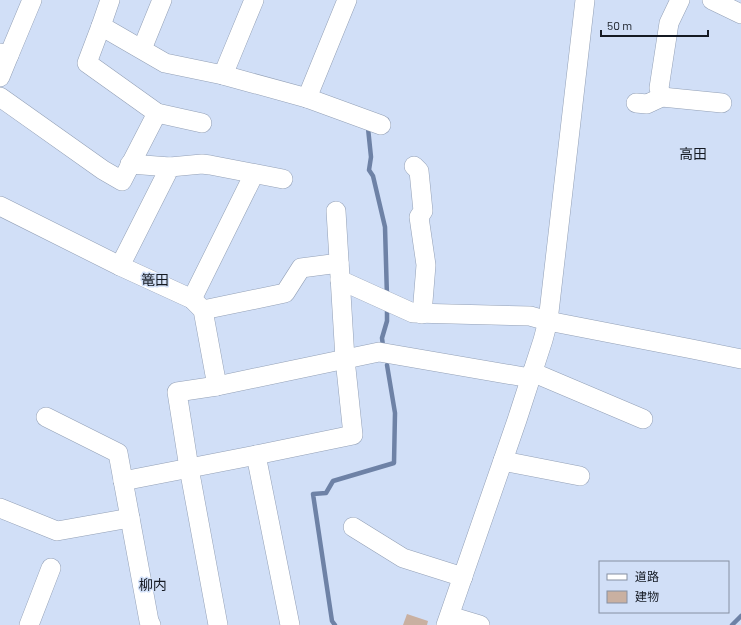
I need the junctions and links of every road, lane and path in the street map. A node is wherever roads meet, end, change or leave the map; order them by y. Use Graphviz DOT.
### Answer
graph roads {
  1 [pos="32,0"];
  2 [pos="110,0"];
  3 [pos="162,0"];
  4 [pos="254,0"];
  5 [pos="347,0"];
  6 [pos="585,0"];
  7 [pos="680,0"];
  8 [pos="717,1"];
  9 [pos="741,14"];
  10 [pos="101,26"];
  11 [pos="142,49"];
  12 [pos="5,54"];
  13 [pos="223,75"];
  14 [pos="0,77"];
  15 [pos="0,97"];
  16 [pos="662,97"];
  17 [pos="307,98"];
  18 [pos="636,103"];
  19 [pos="722,103"];
  20 [pos="157,113"];
  21 [pos="202,123"];
  22 [pos="381,125"];
  23 [pos="130,164"];
  24 [pos="414,166"];
  25 [pos="170,167"];
  26 [pos="254,174"];
  27 [pos="283,179"];
  28 [pos="0,206"];
  29 [pos="336,210"];
  30 [pos="120,266"];
  31 [pos="340,271"];
  32 [pos="198,305"];
  33 [pos="422,314"];
  34 [pos="548,321"];
  35 [pos="345,359"];
  36 [pos="741,359"];
  37 [pos="531,375"];
  38 [pos="217,386"];
  39 [pos="46,417"];
  40 [pos="643,419"];
  41 [pos="256,455"];
  42 [pos="503,461"];
  43 [pos="189,468"];
  44 [pos="580,476"];
  45 [pos="123,481"];
  46 [pos="0,508"];
  47 [pos="130,518"];
  48 [pos="353,527"];
  49 [pos="51,568"];
  50 [pos="463,577"];
  51 [pos="448,620"];
  52 [pos="29,625"];
  53 [pos="151,625"];
  54 [pos="218,625"];
  55 [pos="290,625"];
  56 [pos="480,625"];
  1 -- 12 [label="street"];
  2 -- 10 [label="street"];
  3 -- 11 [label="street"];
  4 -- 13 [label="street"];
  5 -- 17 [label="street"];
  6 -- 34 [label="street"];
  7 -- 16 [label="street"];
  8 -- 9 [label="street"];
  10 -- 11 [label="street"];
  10 -- 20 [label="street"];
  11 -- 13 [label="street"];
  12 -- 14 [label="street"];
  13 -- 17 [label="street"];
  15 -- 23 [label="street"];
  16 -- 18 [label="street"];
  16 -- 19 [label="street"];
  17 -- 22 [label="street"];
  20 -- 21 [label="street"];
  20 -- 23 [label="street"];
  23 -- 25 [label="street"];
  24 -- 33 [label="street"];
  25 -- 26 [label="street"];
  25 -- 30 [label="street"];
  26 -- 27 [label="street"];
  26 -- 32 [label="street"];
  28 -- 30 [label="street"];
  29 -- 31 [label="street"];
  30 -- 32 [label="street"];
  31 -- 32 [label="street"];
  31 -- 33 [label="street"];
  31 -- 35 [label="street"];
  32 -- 38 [label="street"];
  33 -- 34 [label="street"];
  34 -- 36 [label="street"];
  34 -- 37 [label="street"];
  35 -- 37 [label="street"];
  35 -- 38 [label="street"];
  35 -- 41 [label="street"];
  37 -- 40 [label="street"];
  37 -- 42 [label="street"];
  38 -- 43 [label="street"];
  39 -- 45 [label="street"];
  41 -- 43 [label="street"];
  41 -- 55 [label="street"];
  42 -- 44 [label="street"];
  42 -- 50 [label="street"];
  43 -- 45 [label="street"];
  43 -- 54 [label="street"];
  45 -- 47 [label="street"];
  46 -- 47 [label="street"];
  47 -- 53 [label="street"];
  48 -- 50 [label="street"];
  49 -- 52 [label="street"];
  50 -- 51 [label="street"];
  51 -- 56 [label="street"];
}
